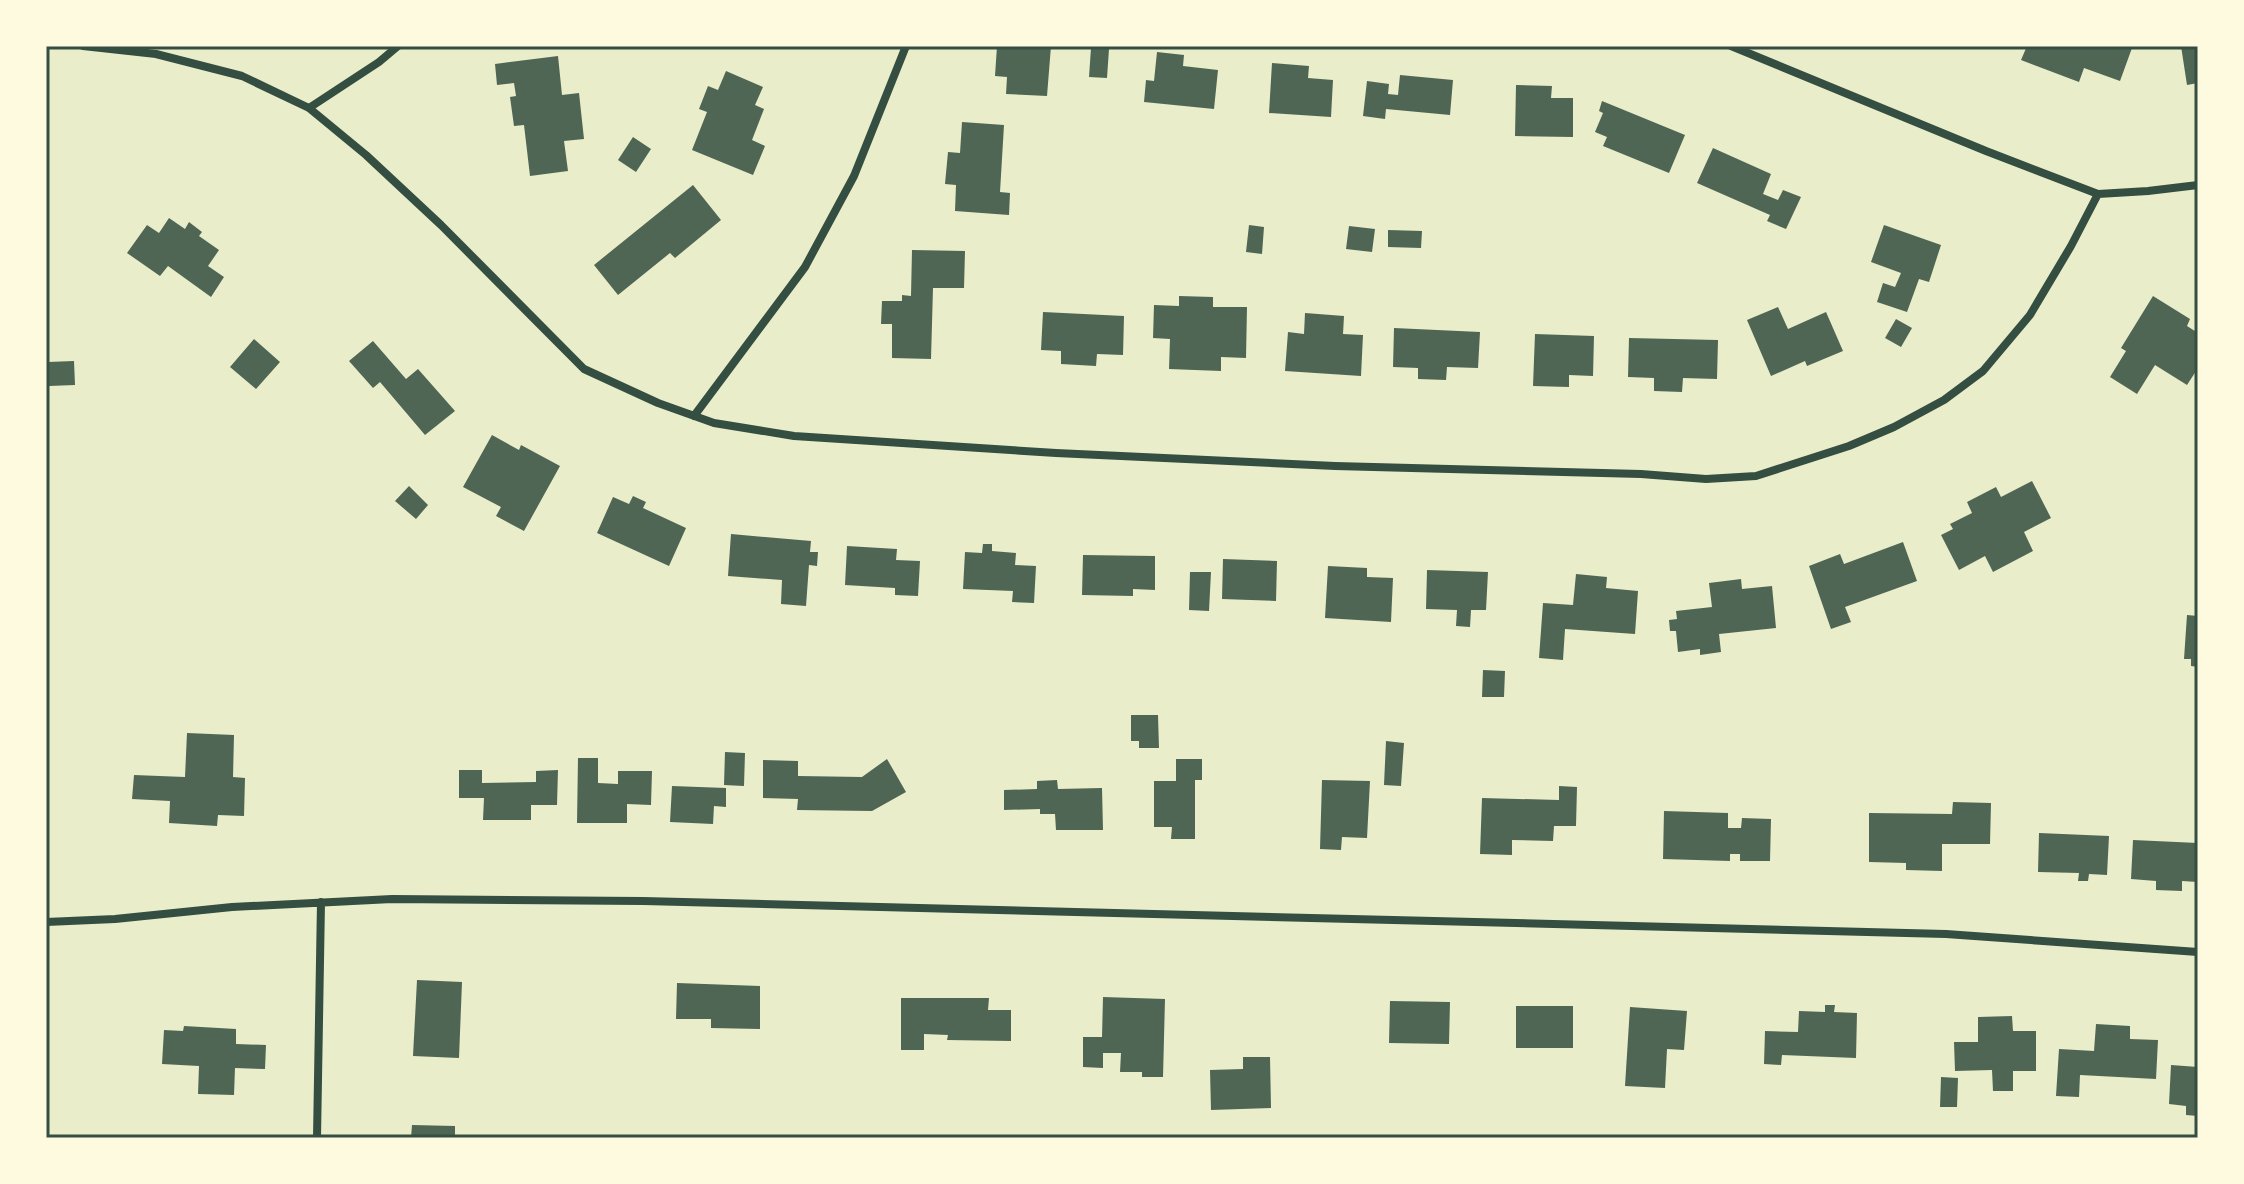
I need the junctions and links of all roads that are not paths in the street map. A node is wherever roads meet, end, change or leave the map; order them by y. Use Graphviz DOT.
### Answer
graph roads {
  1 [pos="83,46"];
  2 [pos="398,46"];
  3 [pos="906,46"];
  4 [pos="1731,46"];
  5 [pos="309,108"];
  6 [pos="2198,185"];
  7 [pos="2098,194"];
  8 [pos="694,416"];
  9 [pos="321,902"];
  10 [pos="46,922"];
  11 [pos="2198,952"];
  12 [pos="317,1138"];
  1 -- 5 [label="street"];
  2 -- 5 [label="street"];
  3 -- 8 [label="street"];
  4 -- 7 [label="street"];
  5 -- 8 [label="street"];
  6 -- 7 [label="street"];
  7 -- 8 [label="street"];
  9 -- 10 [label="street"];
  9 -- 11 [label="street"];
  9 -- 12 [label="street"];
}
